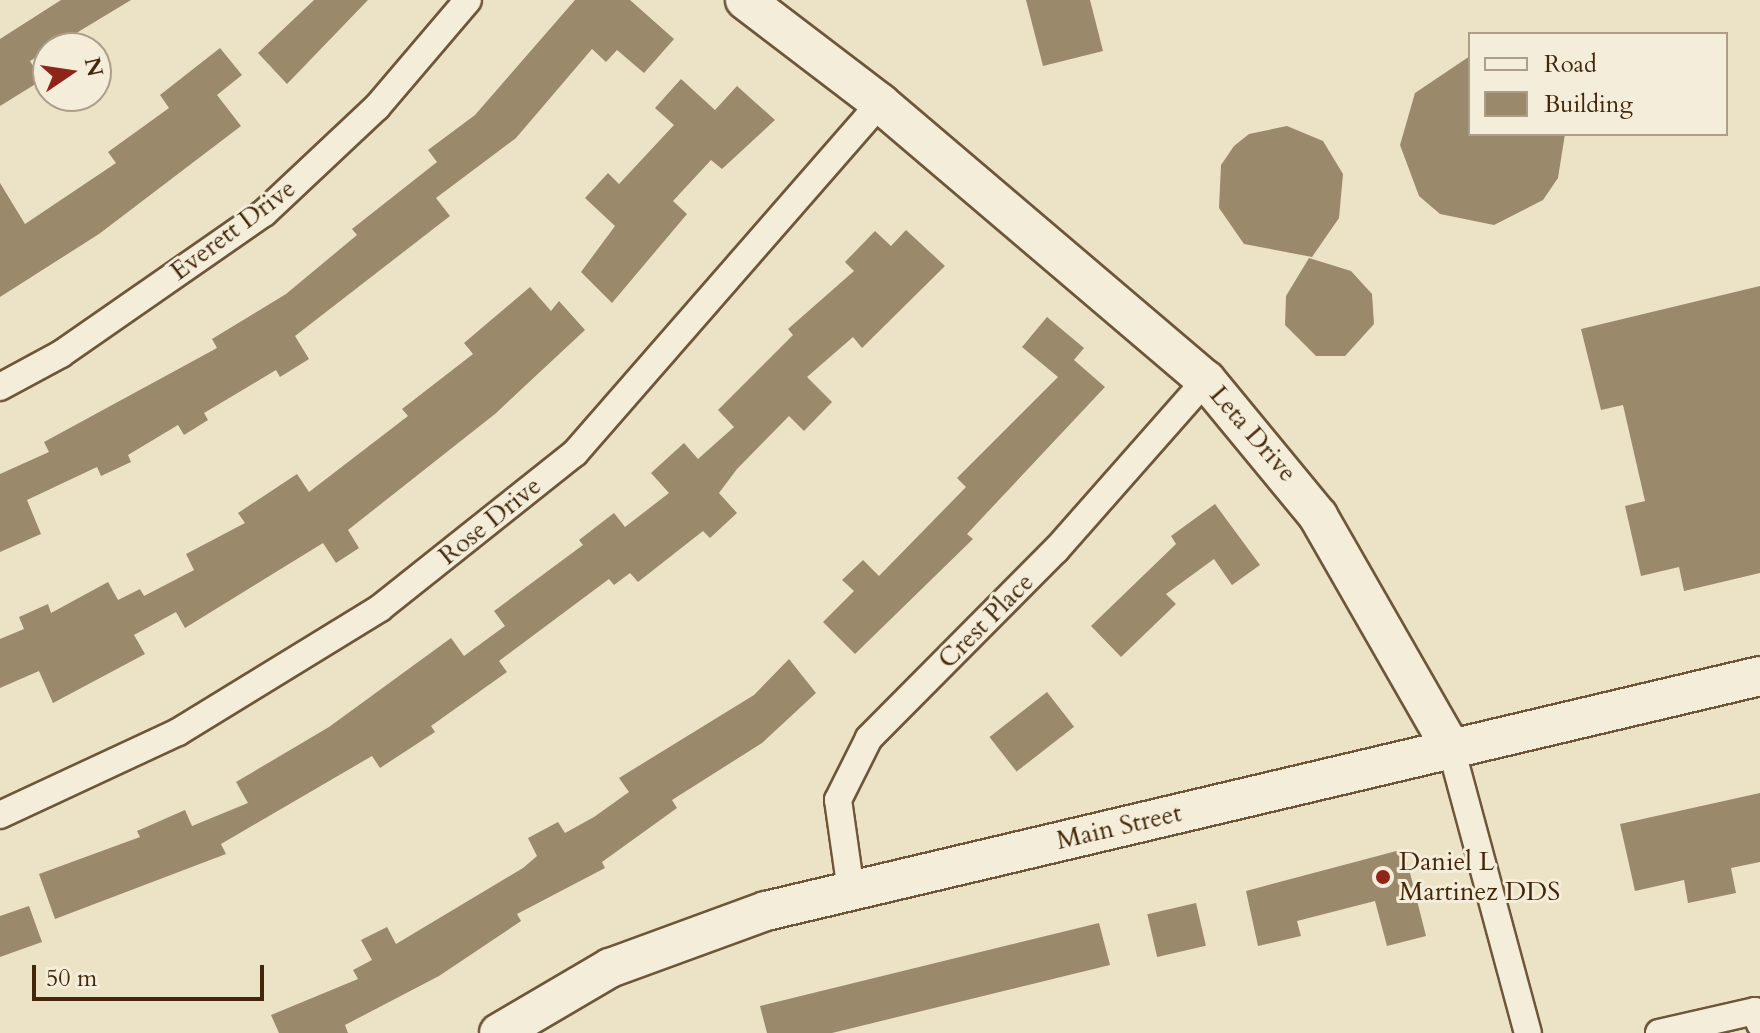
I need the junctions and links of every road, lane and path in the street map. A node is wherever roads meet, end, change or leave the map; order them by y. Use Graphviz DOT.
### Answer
graph roads {
  1 [pos="468,0"];
  2 [pos="745,0"];
  3 [pos="880,103"];
  4 [pos="1206,380"];
  5 [pos="0,387"];
  6 [pos="1760,676"];
  7 [pos="1451,748"];
  8 [pos="0,815"];
  9 [pos="851,891"];
  10 [pos="1758,1015"];
  11 [pos="499,1033"];
  12 [pos="1528,1033"];
  13 [pos="1659,1033"];
  1 -- 5 [label="street, Everett Drive"];
  2 -- 3 [label="main road, Leta Drive"];
  3 -- 4 [label="main road, Leta Drive"];
  3 -- 8 [label="street, Rose Drive"];
  4 -- 7 [label="main road, Leta Drive"];
  4 -- 9 [label="street, Crest Place"];
  6 -- 7 [label="main road, Main Street"];
  7 -- 9 [label="main road, Main Street"];
  7 -- 12 [label="street, Leta Drive"];
  9 -- 11 [label="main road, Main Street"];
  10 -- 13 [label="street"];
}
